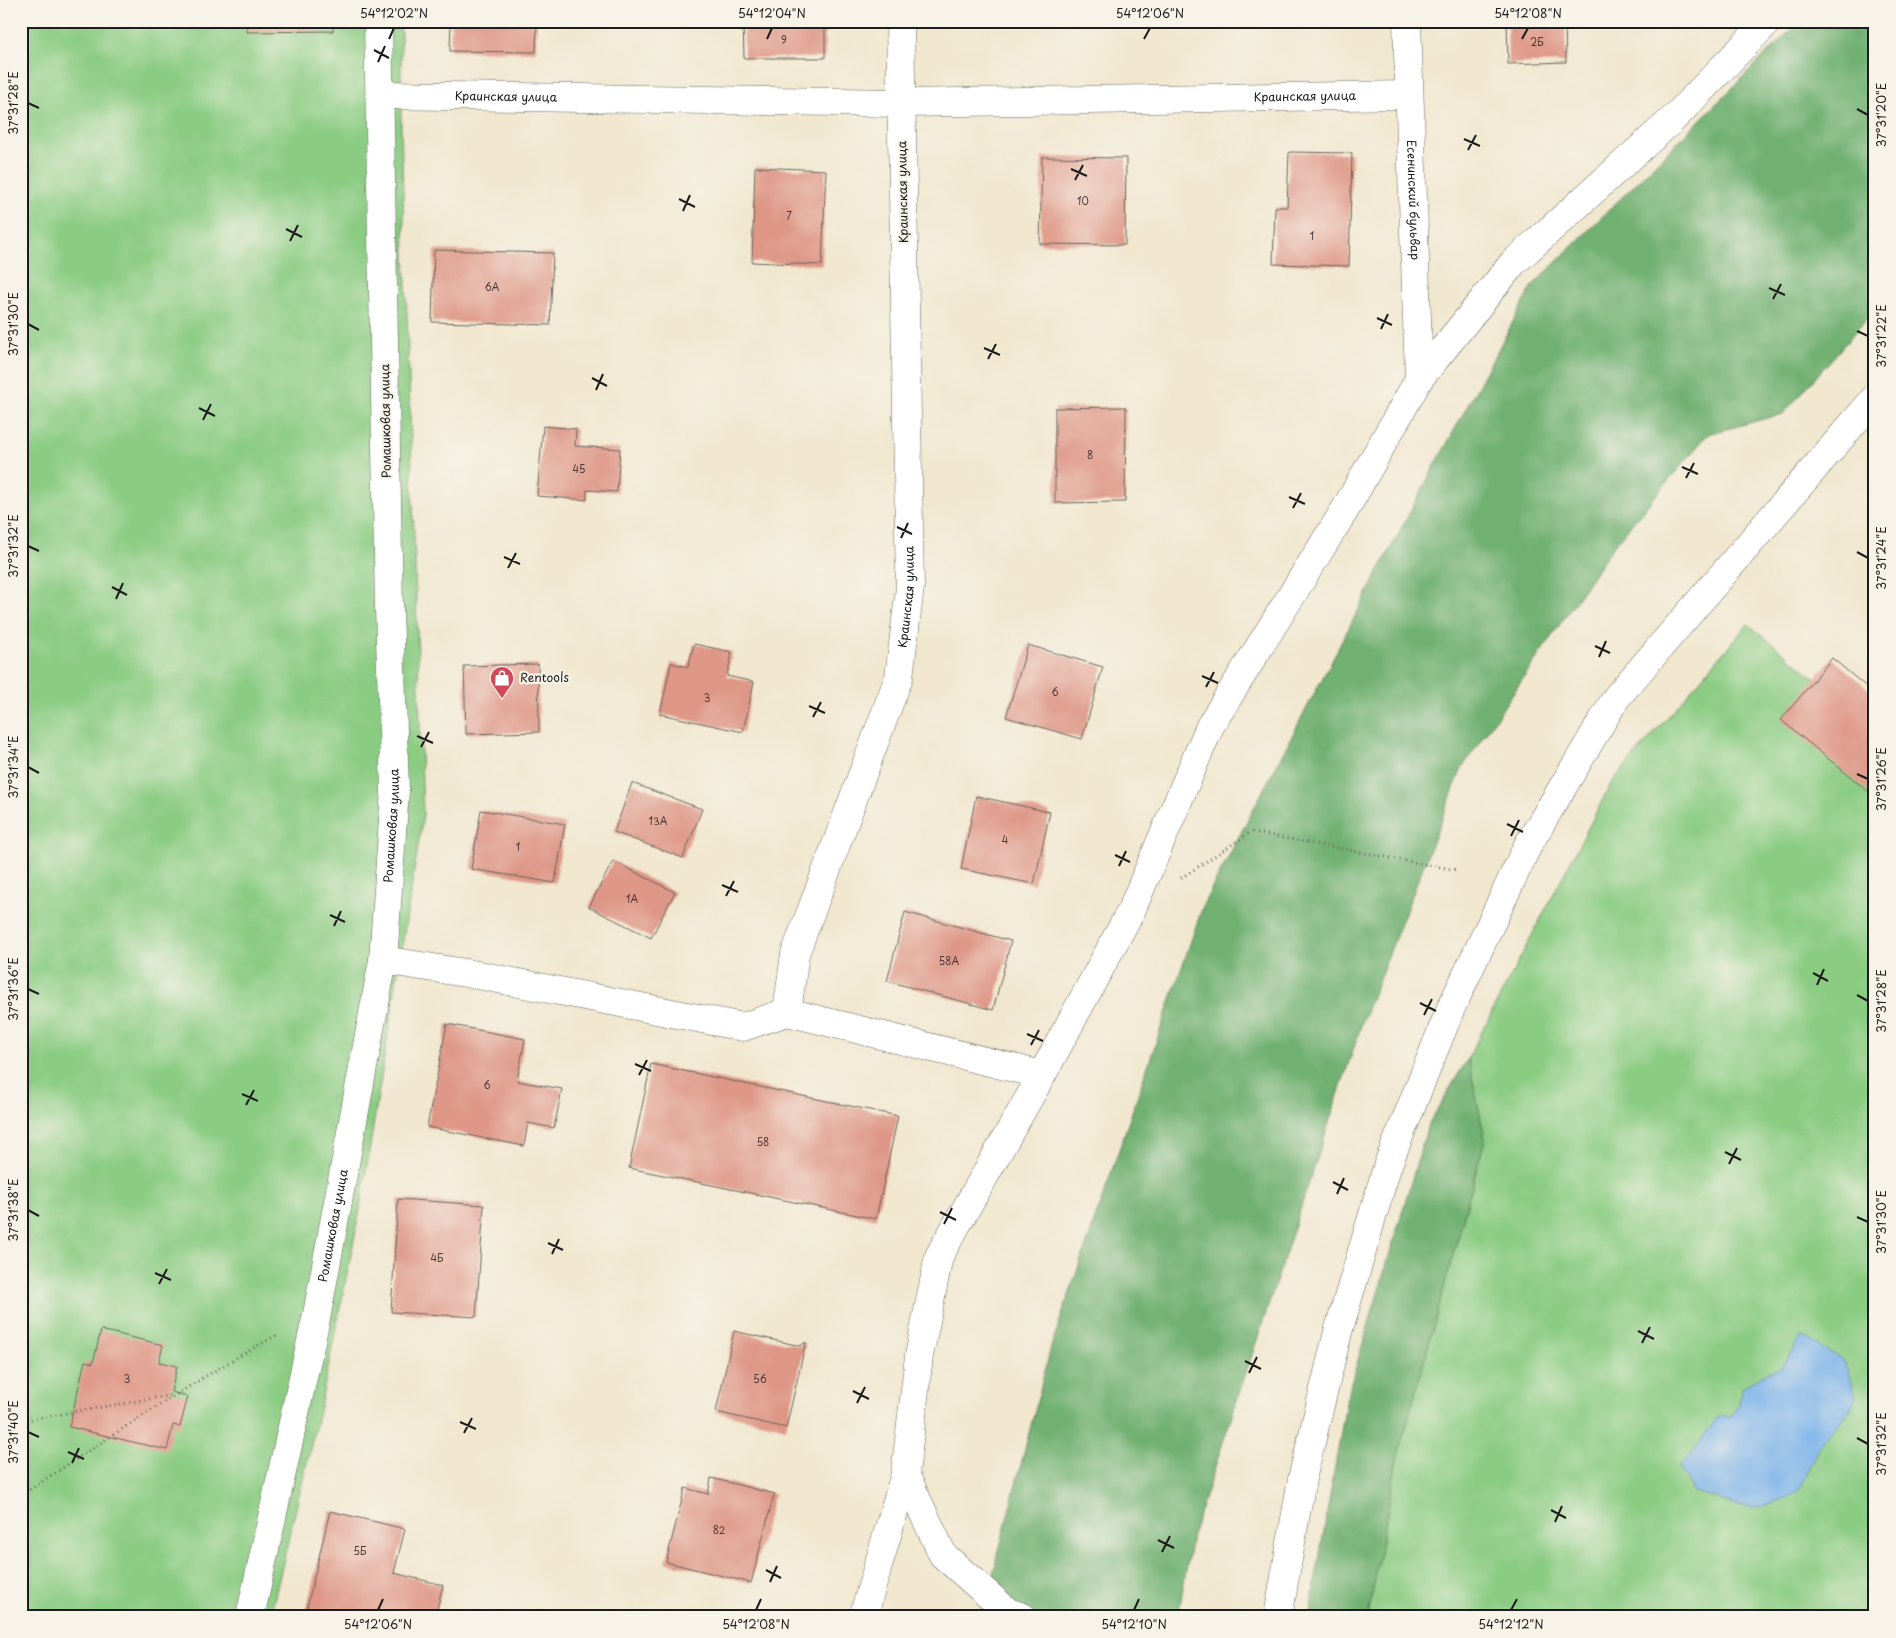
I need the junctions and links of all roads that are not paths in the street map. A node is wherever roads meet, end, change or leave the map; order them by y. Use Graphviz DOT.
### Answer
graph roads {
  1 [pos="378,21"];
  2 [pos="900,21"];
  3 [pos="1407,21"];
  4 [pos="1768,21"];
  5 [pos="380,95"];
  6 [pos="1408,95"];
  7 [pos="902,103"];
  8 [pos="1419,379"];
  9 [pos="1875,398"];
  10 [pos="382,960"];
  11 [pos="787,1012"];
  12 [pos="1042,1075"];
  13 [pos="905,1474"];
  14 [pos="1009,1615"];
  15 [pos="250,1617"];
  16 [pos="863,1617"];
  17 [pos="1278,1617"];
  1 -- 5 [label="street, Ромашковая улица"];
  2 -- 7 [label="street, Краинская улица"];
  3 -- 6 [label="street, Есенинский бульвар"];
  4 -- 8 [label="street"];
  5 -- 7 [label="street, Краинская улица"];
  5 -- 10 [label="street, Ромашковая улица"];
  6 -- 7 [label="street, Краинская улица"];
  6 -- 8 [label="street, Есенинский бульвар"];
  7 -- 11 [label="street, Краинская улица"];
  8 -- 12 [label="street"];
  9 -- 17 [label="street"];
  10 -- 11 [label="street"];
  10 -- 15 [label="street, Ромашковая улица"];
  11 -- 12 [label="street"];
  12 -- 13 [label="street"];
  13 -- 14 [label="street"];
  13 -- 16 [label="street"];
}
